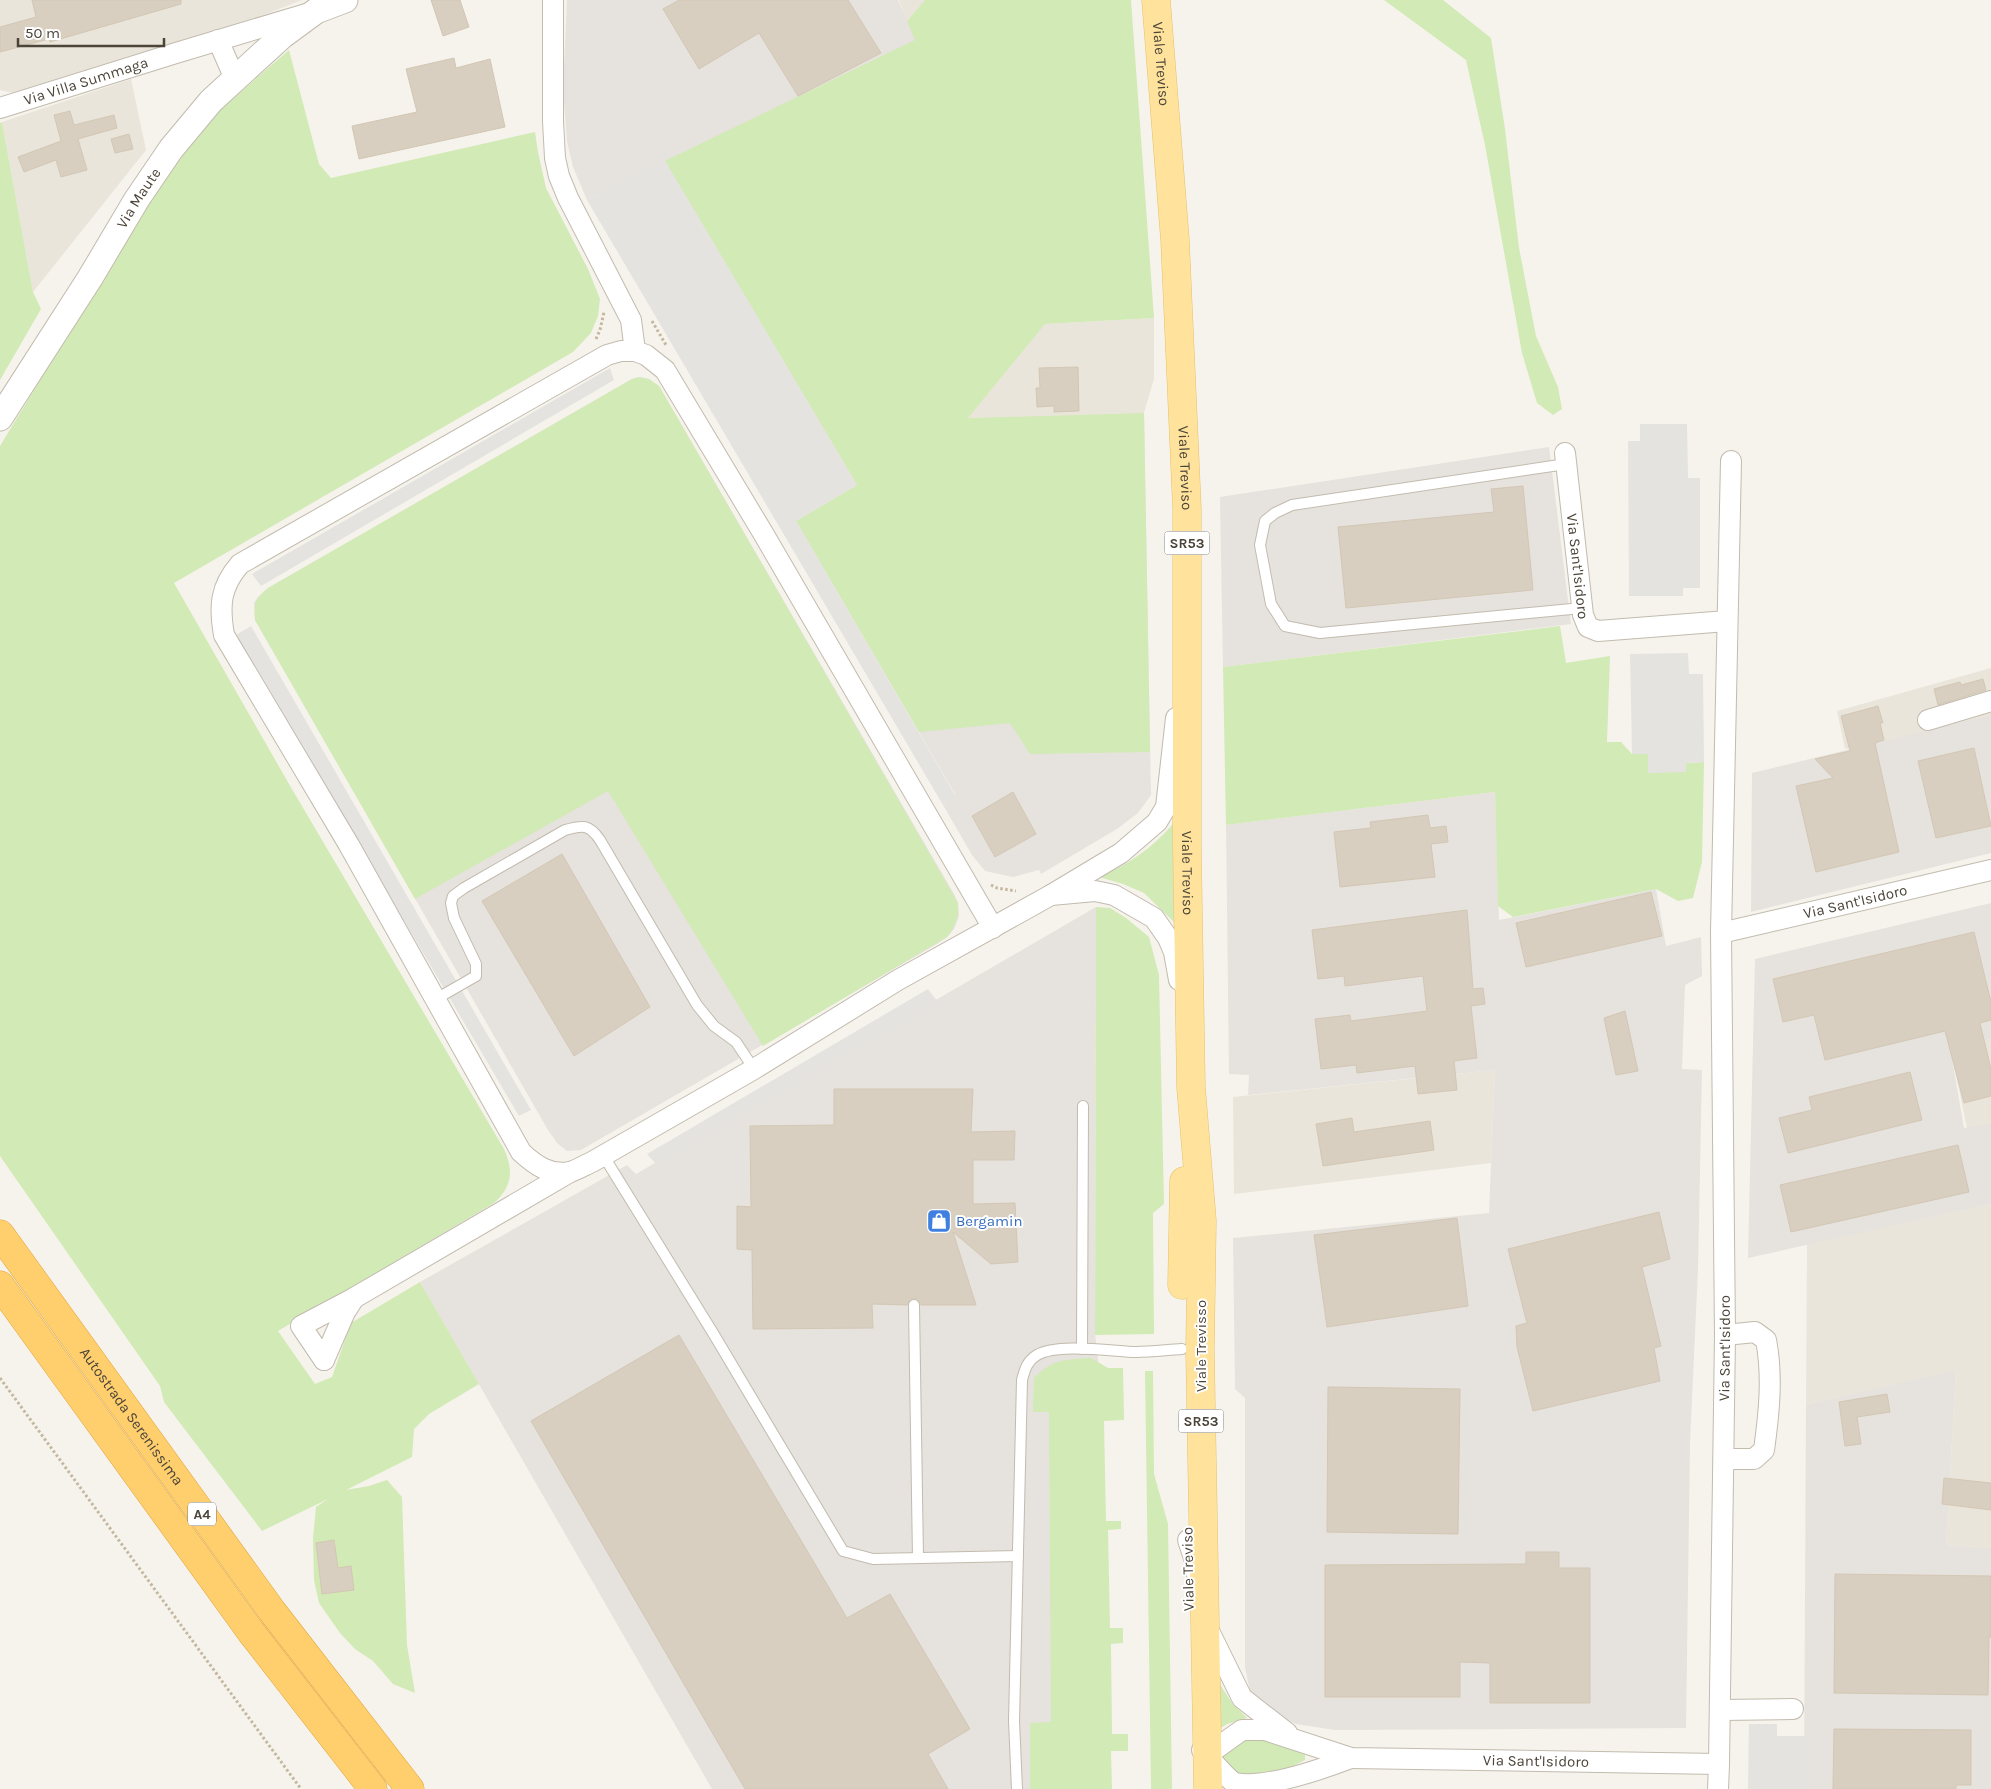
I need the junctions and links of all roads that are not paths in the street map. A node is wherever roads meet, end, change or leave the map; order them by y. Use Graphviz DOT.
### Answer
graph roads {
  1 [pos="344,0"];
  2 [pos="553,0"];
  3 [pos="1156,0"];
  4 [pos="316,11"];
  5 [pos="218,40"];
  6 [pos="235,79"];
  7 [pos="0,108"];
  8 [pos="635,351"];
  9 [pos="0,418"];
  10 [pos="1566,458"];
  11 [pos="1731,461"];
  12 [pos="1187,509"];
  13 [pos="1582,608"];
  14 [pos="1727,621"];
  15 [pos="1991,701"];
  16 [pos="1928,720"];
  17 [pos="1991,870"];
  18 [pos="1049,896"];
  19 [pos="993,928"];
  20 [pos="1721,933"];
  21 [pos="436,999"];
  22 [pos="754,1069"];
  23 [pos="1191,1087"];
  24 [pos="1083,1106"];
  25 [pos="603,1155"];
  26 [pos="570,1172"];
  27 [pos="1202,1221"];
  28 [pos="0,1234"];
  29 [pos="0,1285"];
  30 [pos="354,1298"];
  31 [pos="914,1305"];
  32 [pos="1725,1335"];
  33 [pos="1082,1349"];
  34 [pos="1182,1349"];
  35 [pos="1202,1449"];
  36 [pos="1724,1459"];
  37 [pos="1188,1540"];
  38 [pos="1018,1556"];
  39 [pos="918,1558"];
  40 [pos="1206,1624"];
  41 [pos="1793,1709"];
  42 [pos="1721,1710"];
  43 [pos="1296,1741"];
  44 [pos="1207,1755"];
  45 [pos="1351,1758"];
  46 [pos="1719,1764"];
  47 [pos="1272,1787"];
  48 [pos="373,1789"];
  49 [pos="410,1789"];
  50 [pos="1016,1789"];
  51 [pos="1190,1789"];
  52 [pos="1198,1789"];
  53 [pos="1208,1789"];
  54 [pos="1718,1789"];
  1 -- 4 [label="street, Via Villa Summaga"];
  2 -- 8 [label="street"];
  3 -- 12 [label="main road, Viale Treviso / SR53"];
  4 -- 5 [label="street, Via Villa Summaga"];
  4 -- 6 [label="street, Via Maute"];
  5 -- 6 [label="street"];
  5 -- 7 [label="street, Via Villa Summaga"];
  6 -- 9 [label="street, Via Maute"];
  8 -- 19 [label="street"];
  8 -- 21 [label="street"];
  10 -- 13 [label="street, Via Sant'Isidoro"];
  10 -- 13 [label="lane"];
  11 -- 14 [label="street, Via Sant'Isidoro"];
  12 -- 18 [label="street"];
  12 -- 23 [label="main road, Viale Treviso / SR53"];
  13 -- 14 [label="street, Via Sant'Isidoro"];
  14 -- 20 [label="street, Via Sant'Isidoro"];
  15 -- 16 [label="street"];
  17 -- 20 [label="street, Via Sant'Isidoro"];
  18 -- 19 [label="street"];
  18 -- 23 [label="street"];
  19 -- 22 [label="street"];
  20 -- 32 [label="street, Via Sant'Isidoro"];
  21 -- 22 [label="lane"];
  21 -- 26 [label="street"];
  22 -- 25 [label="street"];
  23 -- 27 [label="main road, Viale Trevisso / SR53"];
  23 -- 34 [label="main road, Viale Treviso"];
  24 -- 33 [label="lane"];
  25 -- 26 [label="street"];
  25 -- 39 [label="lane"];
  26 -- 30 [label="street"];
  27 -- 34 [label="lane"];
  27 -- 35 [label="main road, Viale Trevisso / SR53"];
  28 -- 49 [label="highway, Autostrada Serenissima / A4"];
  29 -- 48 [label="highway, Autostrada Serenissima / A4"];
  31 -- 39 [label="lane"];
  32 -- 36 [label="street, Via Sant'Isidoro"];
  32 -- 36 [label="street"];
  33 -- 34 [label="lane"];
  33 -- 38 [label="lane"];
  34 -- 35 [label="lane"];
  34 -- 37 [label="main road, Viale Treviso"];
  35 -- 40 [label="main road, Viale Trevisso / SR53"];
  36 -- 42 [label="street, Via Sant'Isidoro"];
  37 -- 44 [label="street"];
  37 -- 51 [label="main road, Viale Treviso"];
  38 -- 39 [label="lane"];
  38 -- 50 [label="lane"];
  40 -- 43 [label="street"];
  40 -- 44 [label="main road, Viale Trevisso / SR53"];
  41 -- 42 [label="street"];
  42 -- 46 [label="street, Via Sant'Isidoro"];
  43 -- 44 [label="street"];
  43 -- 45 [label="street"];
  44 -- 47 [label="street"];
  44 -- 52 [label="street"];
  44 -- 53 [label="main road, SR53"];
  45 -- 46 [label="street, Via Sant'Isidoro"];
  45 -- 47 [label="street"];
  46 -- 54 [label="street, Via Sant'Isidoro"];
}
